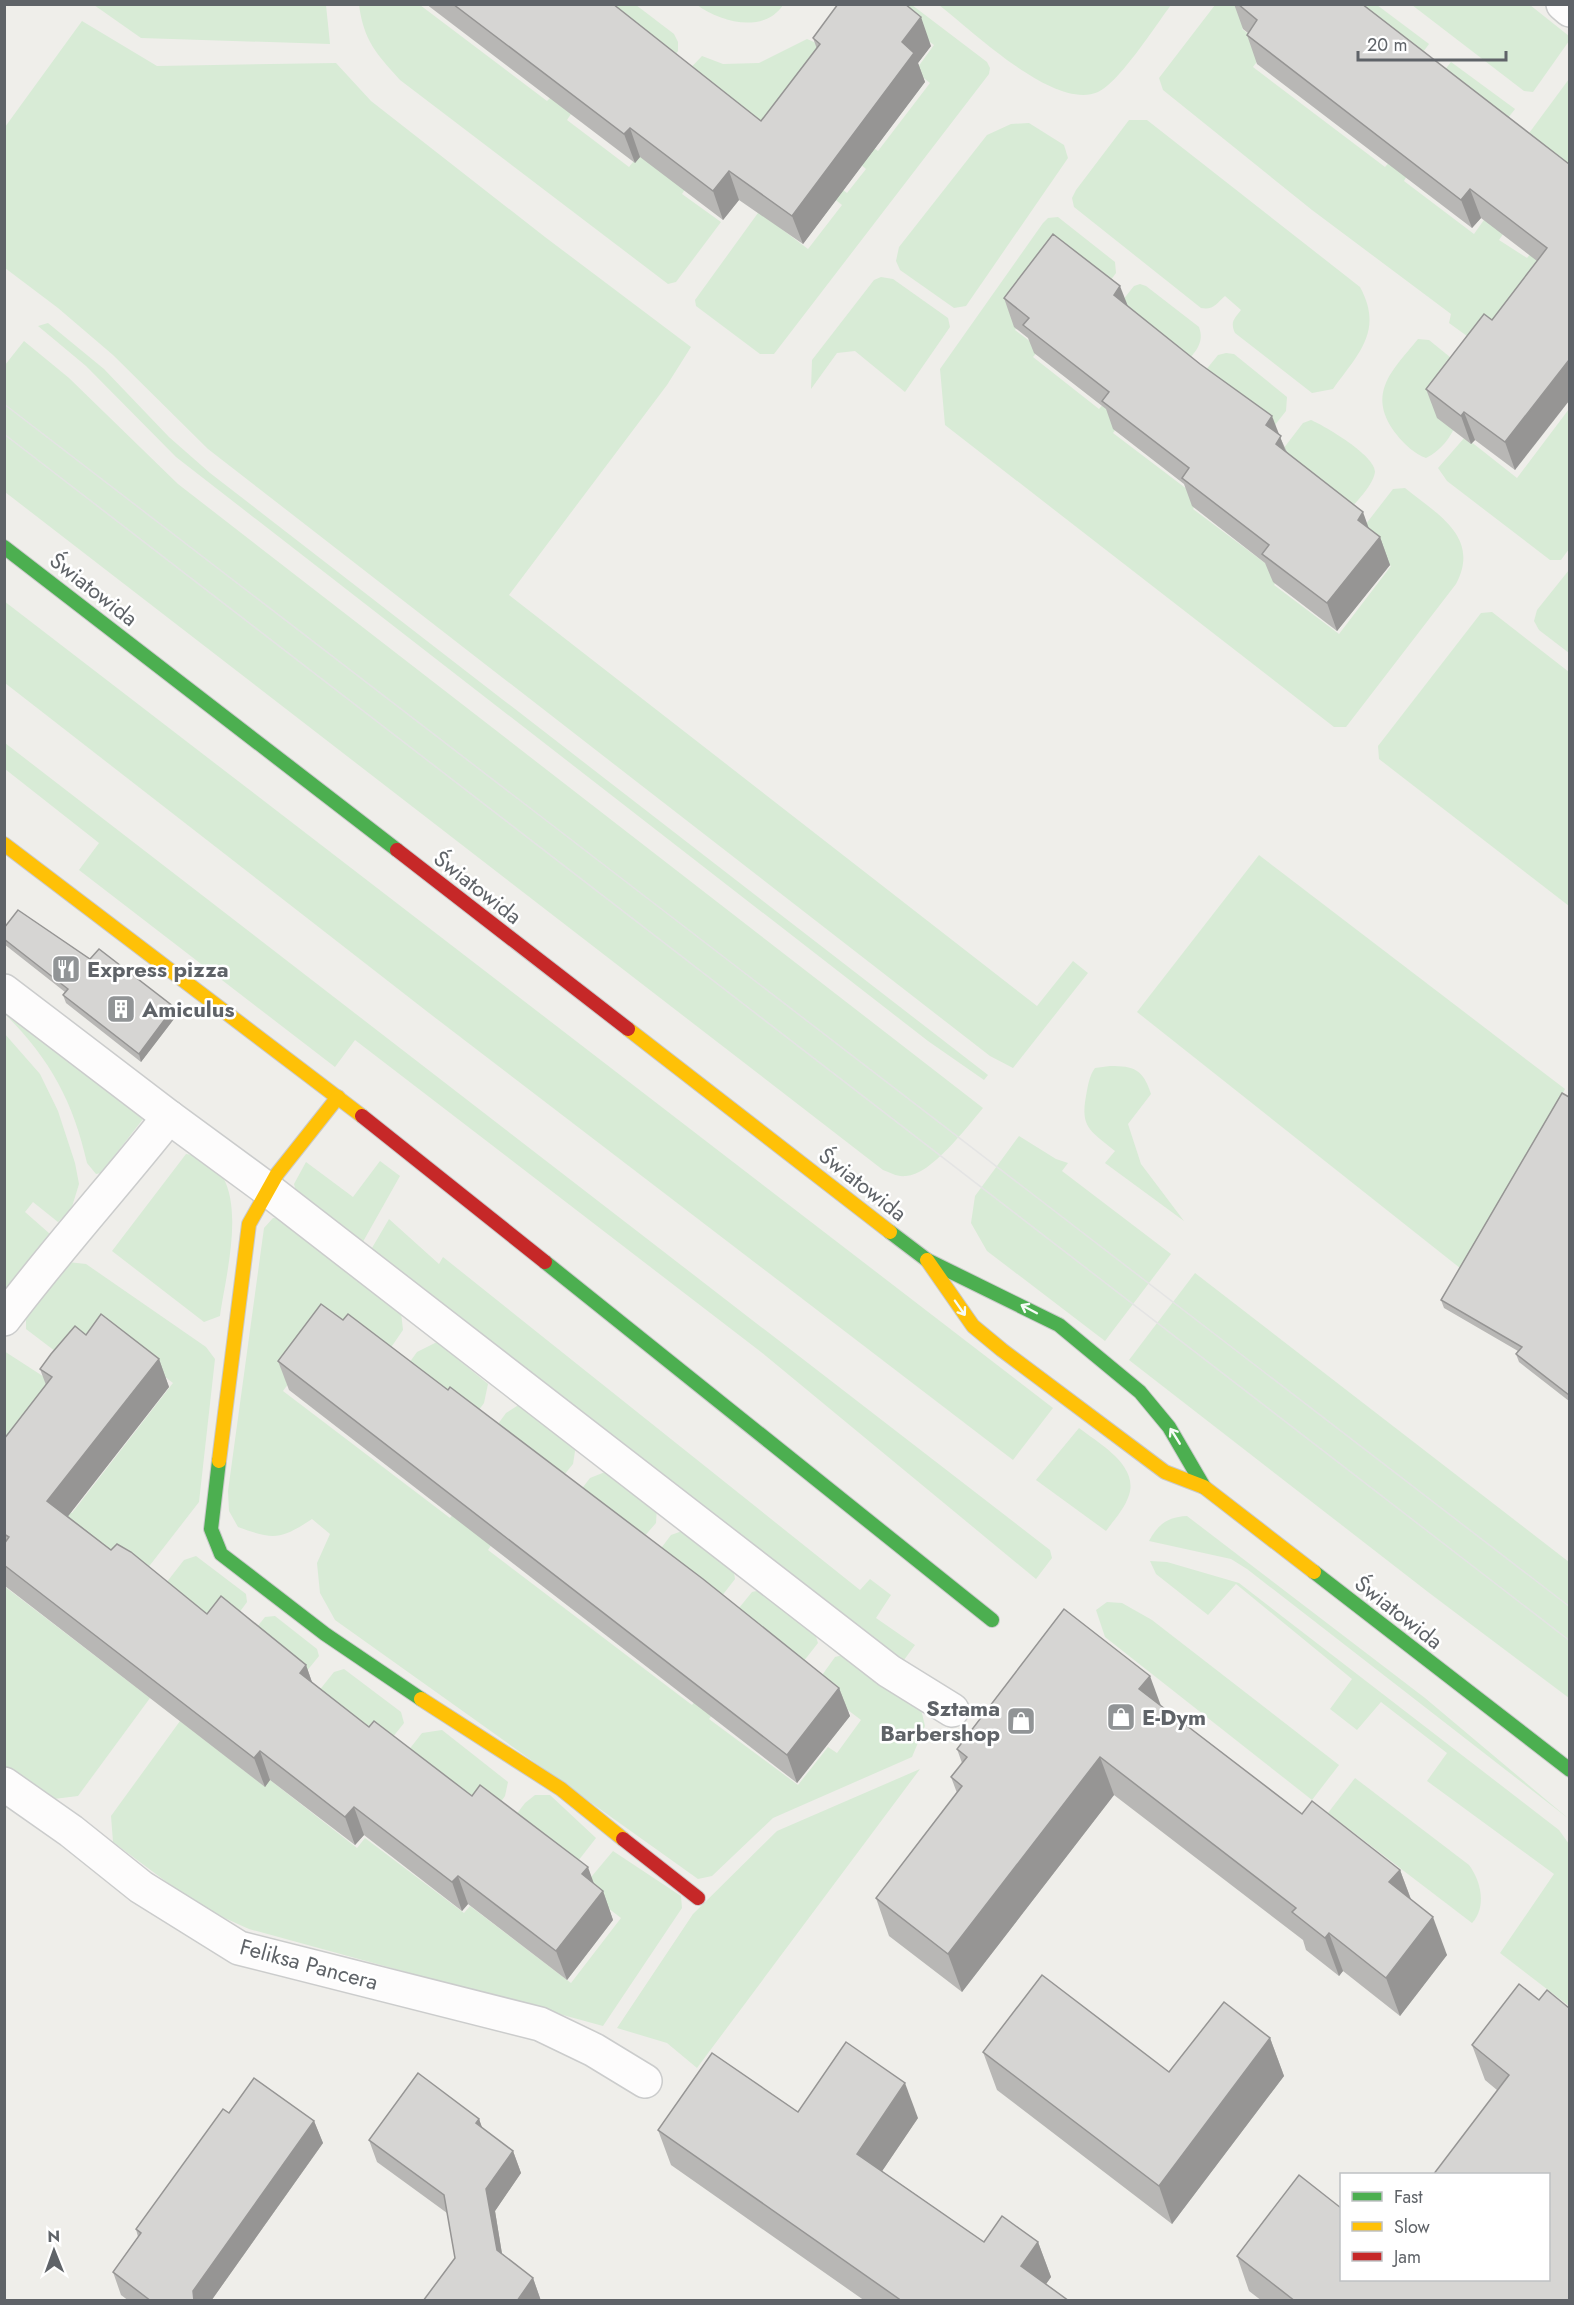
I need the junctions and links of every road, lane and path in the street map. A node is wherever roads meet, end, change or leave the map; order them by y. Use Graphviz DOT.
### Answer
graph roads {
  1 [pos="1563,4"];
  2 [pos="1569,10"];
  3 [pos="4,547"];
  4 [pos="4,844"];
  5 [pos="4,991"];
  6 [pos="338,1097"];
  7 [pos="169,1117"];
  8 [pos="267,1189"];
  9 [pos="927,1260"];
  10 [pos="4,1318"];
  11 [pos="1204,1487"];
  12 [pos="992,1620"];
  13 [pos="952,1710"];
  14 [pos="1569,1770"];
  15 [pos="4,1784"];
  16 [pos="698,1898"];
  17 [pos="645,2081"];
  1 -- 2 [label="street"];
  3 -- 9 [label="street, Światowida"];
  4 -- 6 [label="street"];
  5 -- 7 [label="street"];
  6 -- 8 [label="street"];
  6 -- 12 [label="street"];
  7 -- 8 [label="street"];
  7 -- 10 [label="street"];
  8 -- 13 [label="street"];
  8 -- 16 [label="street"];
  9 -- 11 [label="street, Światowida, one-way"];
  11 -- 9 [label="street, Światowida, one-way"];
  11 -- 14 [label="street, Światowida"];
  15 -- 17 [label="street, Feliksa Pancera"];
}
